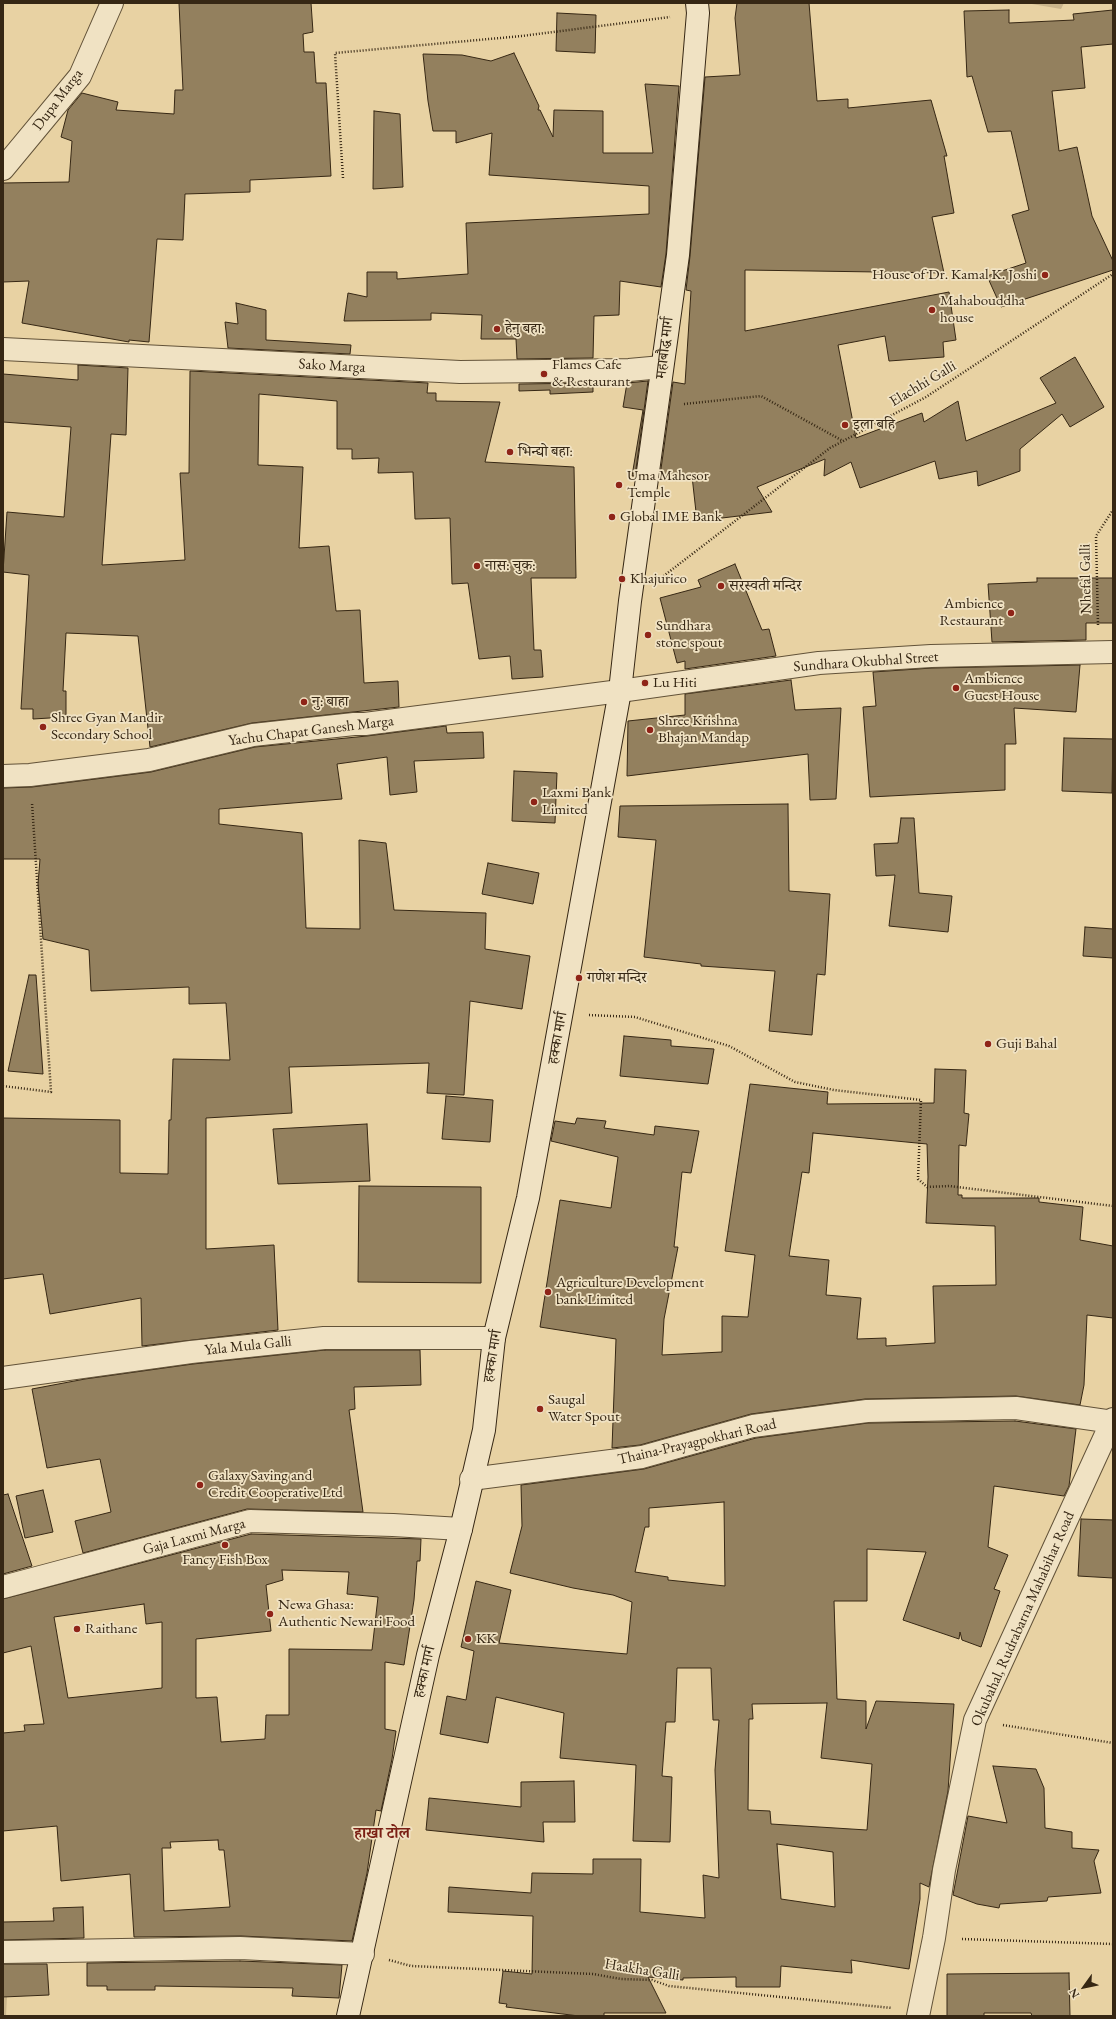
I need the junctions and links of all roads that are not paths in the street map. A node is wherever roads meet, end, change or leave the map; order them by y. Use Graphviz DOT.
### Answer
graph roads {
  1 [pos="112,3"];
  2 [pos="697,8"];
  3 [pos="3,169"];
  4 [pos="3,349"];
  5 [pos="662,367"];
  6 [pos="1106,652"];
  7 [pos="620,691"];
  8 [pos="3,776"];
  9 [pos="494,1338"];
  10 [pos="3,1378"];
  11 [pos="1113,1421"];
  12 [pos="471,1479"];
  13 [pos="461,1529"];
  14 [pos="3,1587"];
  15 [pos="3,1952"];
  16 [pos="363,1954"];
  17 [pos="918,2013"];
  18 [pos="348,2016"];
  1 -- 3 [label="street, Dupa Marga"];
  2 -- 5 [label="street, महाबौद्ध मार्ग"];
  4 -- 5 [label="street, Sako Marga"];
  5 -- 7 [label="street, महाबौद्ध मार्ग"];
  6 -- 7 [label="street, Sundhara Okubhal Street"];
  7 -- 8 [label="street, Yachu Chapat Ganesh Marga"];
  7 -- 9 [label="street, हक्का मार्ग"];
  9 -- 10 [label="street, Yala Mula Galli"];
  9 -- 12 [label="street, हक्का मार्ग"];
  11 -- 12 [label="street, Thaina-Prayagpokhari Road"];
  11 -- 17 [label="street, Okubahal, Rudrabarna Mahabihar Road"];
  12 -- 13 [label="street, हक्का मार्ग"];
  13 -- 14 [label="street, Gaja Laxmi Marga"];
  13 -- 16 [label="street, हक्का मार्ग"];
  15 -- 16 [label="street"];
  16 -- 18 [label="street, हक्का मार्ग"];
}
